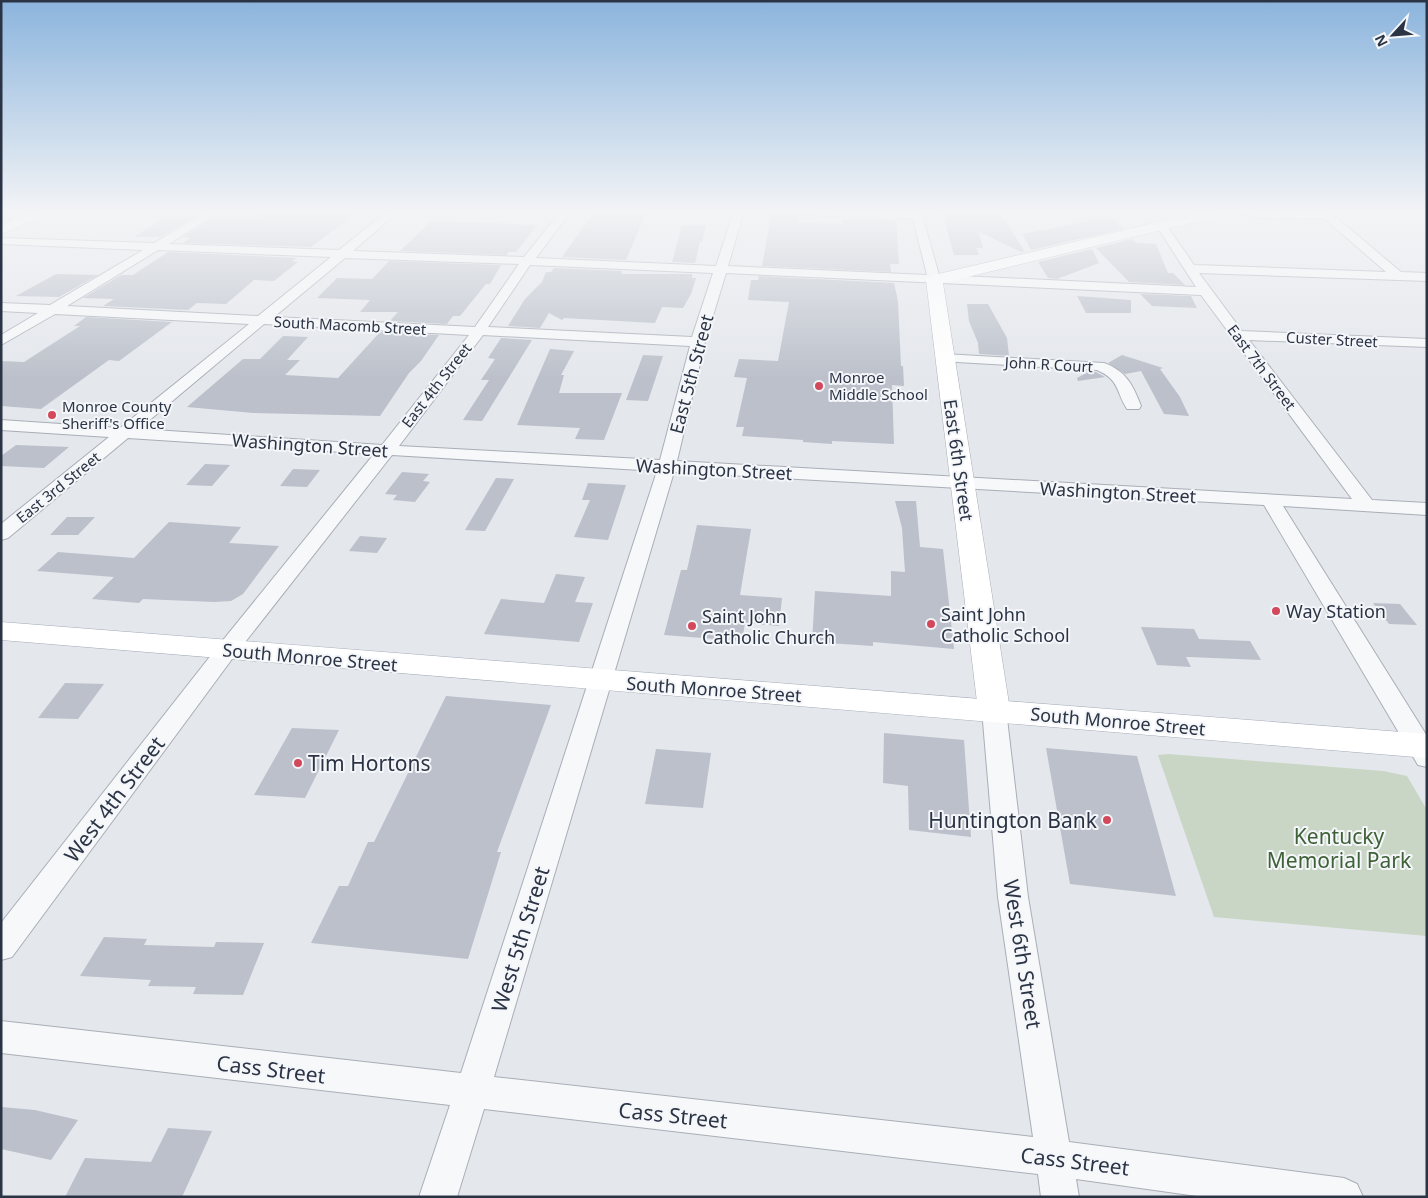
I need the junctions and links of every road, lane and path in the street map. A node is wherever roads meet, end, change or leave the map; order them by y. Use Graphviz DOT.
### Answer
graph roads {
  1 [pos="120,267"];
  2 [pos="325,267"];
  3 [pos="523,267"];
  4 [pos="642,267"];
  5 [pos="722,267"];
  6 [pos="930,267"];
  7 [pos="988,267"];
  8 [pos="1388,267"];
  9 [pos="1191,269"];
  10 [pos="721,271"];
  11 [pos="1397,275"];
  12 [pos="1427,276"];
  13 [pos="934,280"];
  14 [pos="1205,291"];
  15 [pos="1,308"];
  16 [pos="51,309"];
  17 [pos="260,320"];
  18 [pos="478,332"];
  19 [pos="1237,335"];
  20 [pos="1,340"];
  21 [pos="698,342"];
  22 [pos="1427,343"];
  23 [pos="944,358"];
  24 [pos="1133,406"];
  25 [pos="1,425"];
  26 [pos="123,433"];
  27 [pos="387,450"];
  28 [pos="667,466"];
  29 [pos="962,483"];
  30 [pos="1270,500"];
  31 [pos="1366,506"];
  32 [pos="1427,509"];
  33 [pos="1,534"];
  34 [pos="1,631"];
  35 [pos="227,650"];
  36 [pos="600,680"];
  37 [pos="994,710"];
  38 [pos="1424,750"];
  39 [pos="1,947"];
  40 [pos="1,1037"];
  41 [pos="472,1092"];
  42 [pos="1055,1158"];
  43 [pos="438,1197"];
  44 [pos="1060,1197"];
  45 [pos="1344,1197"];
  1 -- 16 [label="street"];
  2 -- 17 [label="street, East 3rd Street"];
  3 -- 18 [label="street, East 4th Street"];
  4 -- 10 [label="street"];
  5 -- 10 [label="street, East 5th Street"];
  6 -- 13 [label="street, East 6th Street"];
  7 -- 13 [label="street"];
  8 -- 11 [label="street"];
  9 -- 11 [label="street"];
  9 -- 14 [label="street, East 7th Street"];
  10 -- 13 [label="street"];
  10 -- 21 [label="street, East 5th Street"];
  11 -- 12 [label="street"];
  13 -- 14 [label="street"];
  13 -- 23 [label="street, East 6th Street"];
  14 -- 19 [label="street, East 7th Street"];
  15 -- 16 [label="street, South Macomb Street"];
  16 -- 17 [label="street, South Macomb Street"];
  16 -- 20 [label="street"];
  17 -- 18 [label="street, South Macomb Street"];
  17 -- 26 [label="street, East 3rd Street"];
  18 -- 21 [label="street, South Macomb Street"];
  18 -- 27 [label="street, East 4th Street"];
  19 -- 22 [label="street, Custer Street"];
  19 -- 31 [label="street, East 7th Street"];
  21 -- 28 [label="street, East 5th Street"];
  23 -- 24 [label="street, John R Court"];
  23 -- 29 [label="street, East 6th Street"];
  25 -- 26 [label="street, Washington Street"];
  26 -- 27 [label="street, Washington Street"];
  26 -- 33 [label="street, East 3rd Street"];
  27 -- 28 [label="street, Washington Street"];
  27 -- 35 [label="street, East 4th Street"];
  28 -- 29 [label="street, Washington Street"];
  28 -- 36 [label="street, East 5th Street"];
  29 -- 30 [label="street, Washington Street"];
  29 -- 37 [label="street, East 6th Street"];
  30 -- 31 [label="street, Washington Street"];
  30 -- 38 [label="street"];
  31 -- 32 [label="street, Washington Street"];
  34 -- 35 [label="street, South Monroe Street"];
  35 -- 36 [label="street, South Monroe Street"];
  35 -- 39 [label="street, West 4th Street"];
  36 -- 37 [label="street, South Monroe Street"];
  36 -- 41 [label="street, West 5th Street"];
  37 -- 38 [label="street, South Monroe Street"];
  37 -- 42 [label="street, West 6th Street"];
  40 -- 41 [label="street, Cass Street"];
  41 -- 42 [label="street, Cass Street"];
  41 -- 43 [label="street, West 5th Street"];
  42 -- 44 [label="street, West 6th Street"];
  42 -- 45 [label="street, Cass Street"];
}
